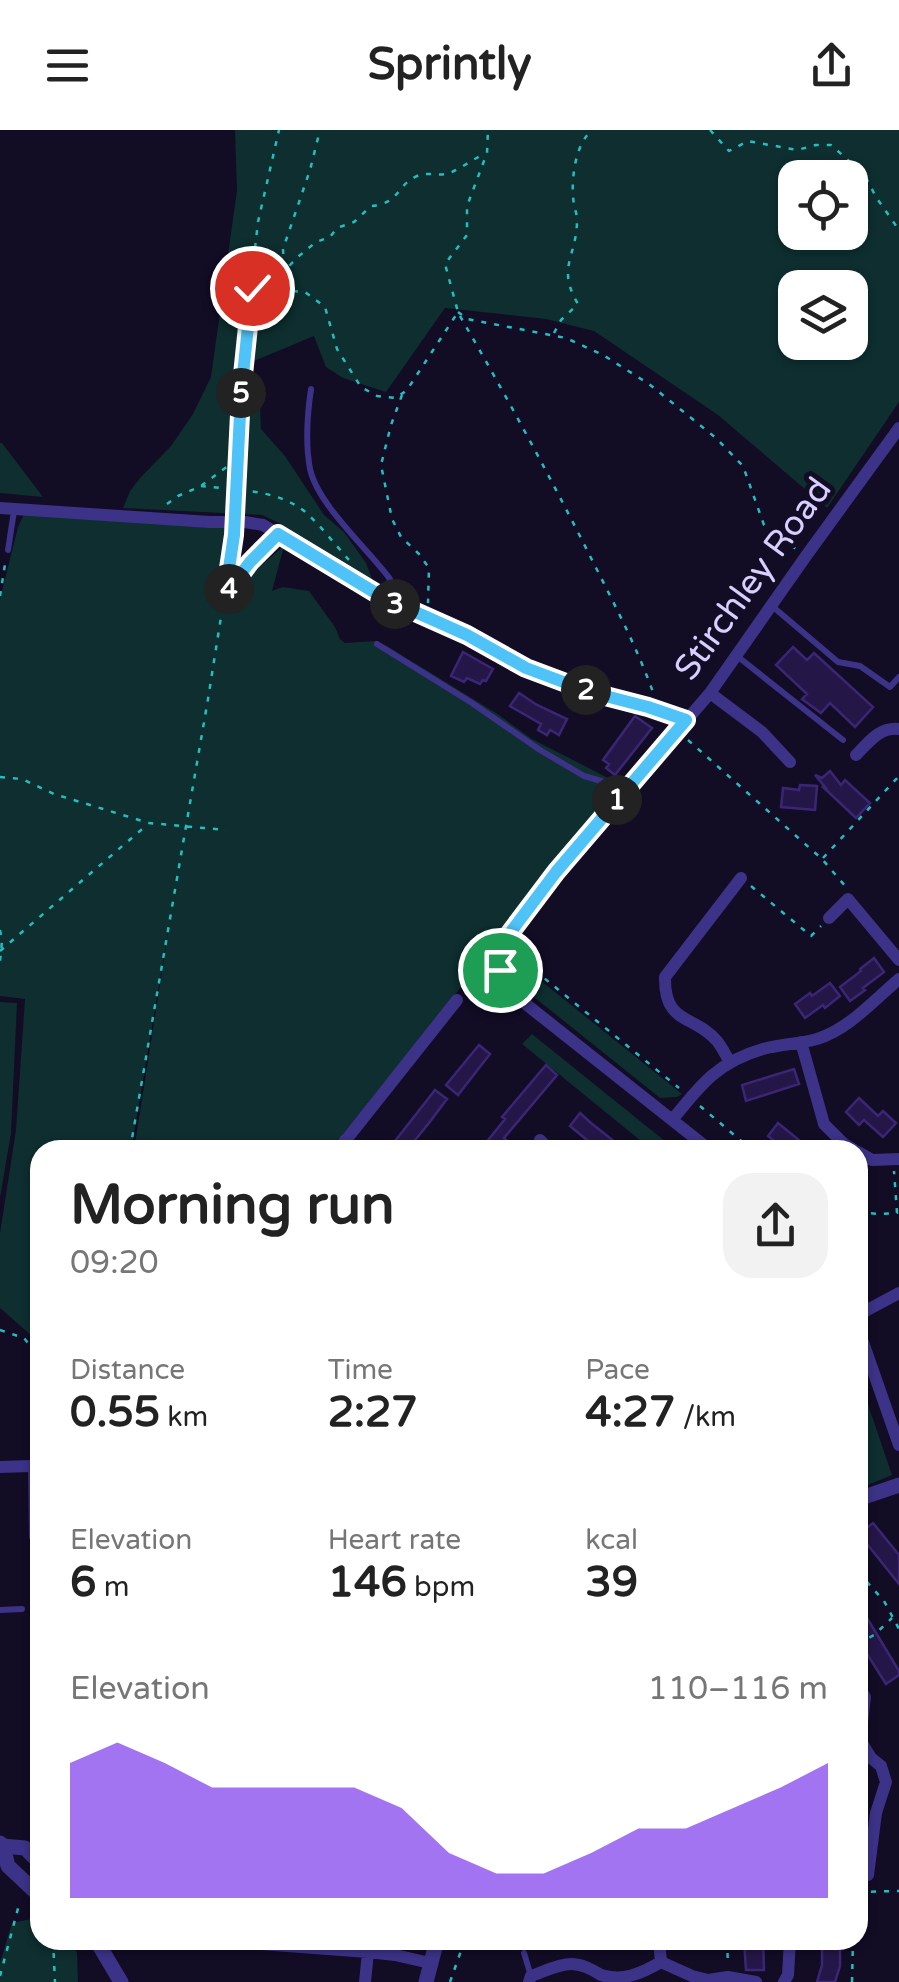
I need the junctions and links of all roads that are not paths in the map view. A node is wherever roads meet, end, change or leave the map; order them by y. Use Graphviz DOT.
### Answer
graph roads {
  1 [pos="312,389"];
  2 [pos="899,428"];
  3 [pos="7,509"];
  4 [pos="8,550"];
  5 [pos="384,598"];
  6 [pos="771,605"];
  7 [pos="376,644"];
  8 [pos="736,655"];
  9 [pos="899,677"];
  10 [pos="710,693"];
  11 [pos="682,725"];
  12 [pos="899,730"];
  13 [pos="842,740"];
  14 [pos="856,755"];
  15 [pos="790,762"];
  16 [pos="622,794"];
  17 [pos="741,878"];
  18 [pos="829,918"];
  19 [pos="899,960"];
  20 [pos="899,979"];
  21 [pos="458,1000"];
  22 [pos="800,1042"];
  23 [pos="730,1062"];
  24 [pos="673,1119"];
  25 [pos="346,1140"];
  26 [pos="698,1140"];
  27 [pos="840,1140"];
  28 [pos="868,1158"];
  29 [pos="896,1160"];
  30 [pos="899,1293"];
  31 [pos="868,1310"];
  32 [pos="868,1357"];
  33 [pos="899,1446"];
  34 [pos="30,1466"];
  35 [pos="0,1468"];
  36 [pos="899,1485"];
  37 [pos="868,1496"];
  38 [pos="22,1609"];
  39 [pos="0,1610"];
  40 [pos="868,1753"];
  41 [pos="2,1844"];
  42 [pos="30,1853"];
  43 [pos="868,1876"];
  44 [pos="30,1887"];
  45 [pos="102,1950"];
  46 [pos="342,1950"];
  47 [pos="438,1950"];
  48 [pos="660,1950"];
  49 [pos="789,1950"];
  50 [pos="368,1952"];
  51 [pos="524,1953"];
  52 [pos="661,1962"];
  53 [pos="430,1963"];
  54 [pos="530,1979"];
  55 [pos="120,1982"];
  56 [pos="365,1982"];
  57 [pos="426,1982"];
  58 [pos="756,1982"];
  59 [pos="784,1982"];
  1 -- 5 [label="lane"];
  2 -- 6 [label="street, Stirchley Road"];
  3 -- 4 [label="lane"];
  3 -- 5 [label="street, bridge"];
  5 -- 11 [label="street"];
  6 -- 8 [label="street, Stirchley Road"];
  6 -- 9 [label="lane"];
  7 -- 16 [label="lane"];
  8 -- 10 [label="street, Stirchley Road"];
  8 -- 13 [label="lane"];
  10 -- 11 [label="street, Stirchley Road"];
  10 -- 15 [label="street"];
  11 -- 16 [label="street, Stirchley Road"];
  12 -- 14 [label="street"];
  16 -- 24 [label="street, Stirchley Road"];
  17 -- 23 [label="street"];
  18 -- 19 [label="street"];
  20 -- 22 [label="street"];
  21 -- 25 [label="street"];
  22 -- 23 [label="street"];
  22 -- 27 [label="street"];
  23 -- 24 [label="street"];
  24 -- 26 [label="street, Stirchley Road"];
  28 -- 29 [label="street"];
  30 -- 31 [label="street"];
  32 -- 33 [label="street"];
  34 -- 35 [label="street"];
  36 -- 37 [label="street"];
  38 -- 39 [label="lane"];
  40 -- 43 [label="street"];
  41 -- 42 [label="street"];
  41 -- 44 [label="street"];
  45 -- 55 [label="street"];
  46 -- 50 [label="street"];
  47 -- 53 [label="street"];
  48 -- 52 [label="street"];
  49 -- 59 [label="street"];
  50 -- 53 [label="street"];
  50 -- 56 [label="street"];
  51 -- 54 [label="lane"];
  52 -- 54 [label="street"];
  52 -- 58 [label="street"];
  53 -- 57 [label="street"];
}
